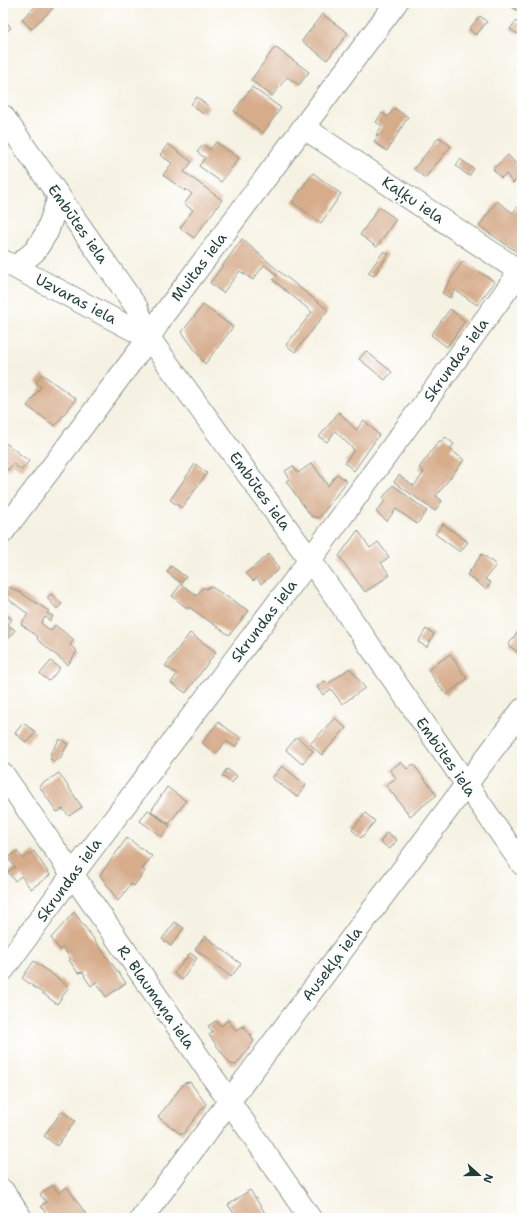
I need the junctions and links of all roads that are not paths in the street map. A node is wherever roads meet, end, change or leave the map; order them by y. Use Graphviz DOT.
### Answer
graph roads {
  1 [pos="396,3"];
  2 [pos="3,116"];
  3 [pos="303,127"];
  4 [pos="59,197"];
  5 [pos="9,264"];
  6 [pos="521,271"];
  7 [pos="149,338"];
  8 [pos="3,532"];
  9 [pos="310,560"];
  10 [pos="522,710"];
  11 [pos="3,774"];
  12 [pos="466,785"];
  13 [pos="522,864"];
  14 [pos="72,875"];
  15 [pos="3,970"];
  16 [pos="229,1103"];
  17 [pos="3,1191"];
  18 [pos="21,1218"];
  19 [pos="142,1218"];
  20 [pos="310,1218"];
  1 -- 3 [label="street, Muitas iela"];
  2 -- 4 [label="street, Embūtes iela"];
  3 -- 6 [label="street, Kaļķu iela"];
  3 -- 7 [label="street, Muitas iela"];
  4 -- 5 [label="street"];
  4 -- 7 [label="street, Embūtes iela"];
  5 -- 7 [label="street, Uzvaras iela"];
  6 -- 9 [label="street, Skrundas iela"];
  7 -- 8 [label="street, Muitas iela"];
  7 -- 9 [label="street, Embūtes iela"];
  9 -- 12 [label="street, Embūtes iela"];
  9 -- 14 [label="street, Skrundas iela"];
  10 -- 12 [label="street, Ausekļa iela"];
  11 -- 14 [label="street, R. Blaumaņa iela"];
  12 -- 13 [label="street, Embūtes iela"];
  12 -- 16 [label="street, Ausekļa iela"];
  14 -- 15 [label="street, Skrundas iela"];
  14 -- 16 [label="street, R. Blaumaņa iela"];
  16 -- 19 [label="street, Ausekļa iela"];
  16 -- 20 [label="street, R. Blaumaņa iela"];
  17 -- 18 [label="street"];
}
